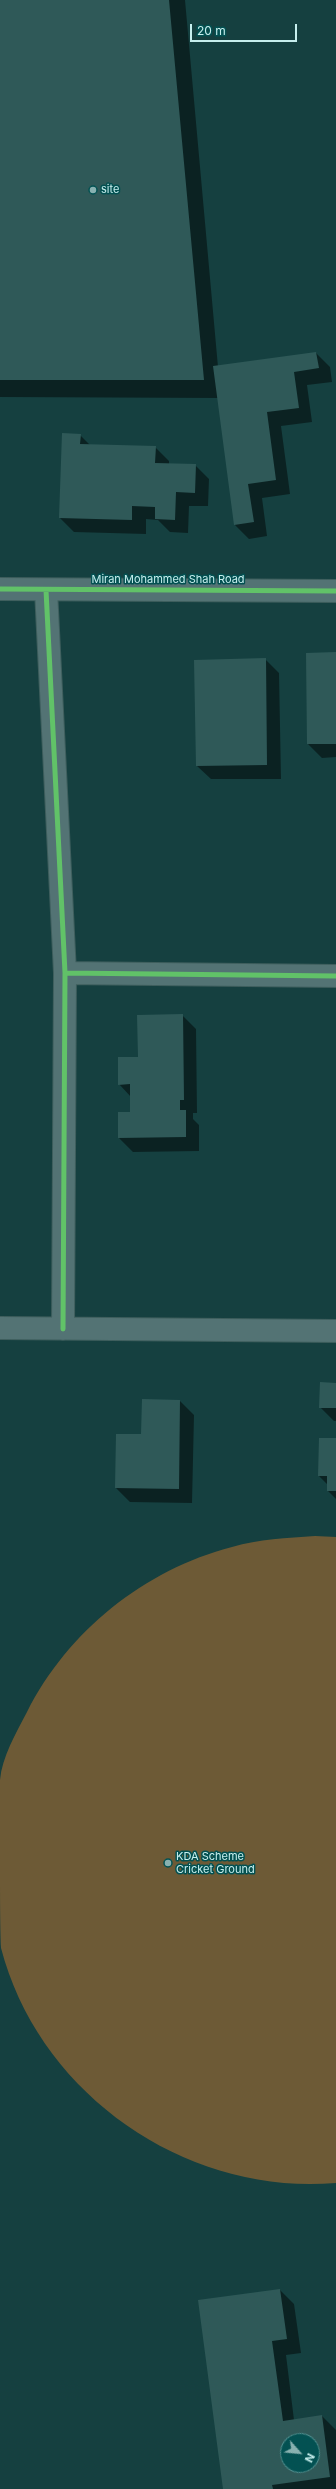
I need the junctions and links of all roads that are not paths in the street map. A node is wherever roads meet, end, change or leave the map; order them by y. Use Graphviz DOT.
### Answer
graph roads {
  1 [pos="0,589"];
  2 [pos="46,590"];
  3 [pos="336,591"];
  4 [pos="65,973"];
  5 [pos="336,976"];
  6 [pos="0,1328"];
  7 [pos="63,1329"];
  8 [pos="336,1331"];
  1 -- 2 [label="street, Miran Mohammed Shah Road"];
  2 -- 3 [label="street, Miran Mohammed Shah Road"];
  2 -- 4 [label="street"];
  4 -- 5 [label="street"];
  4 -- 7 [label="street"];
  6 -- 7 [label="street"];
  7 -- 8 [label="street"];
}
